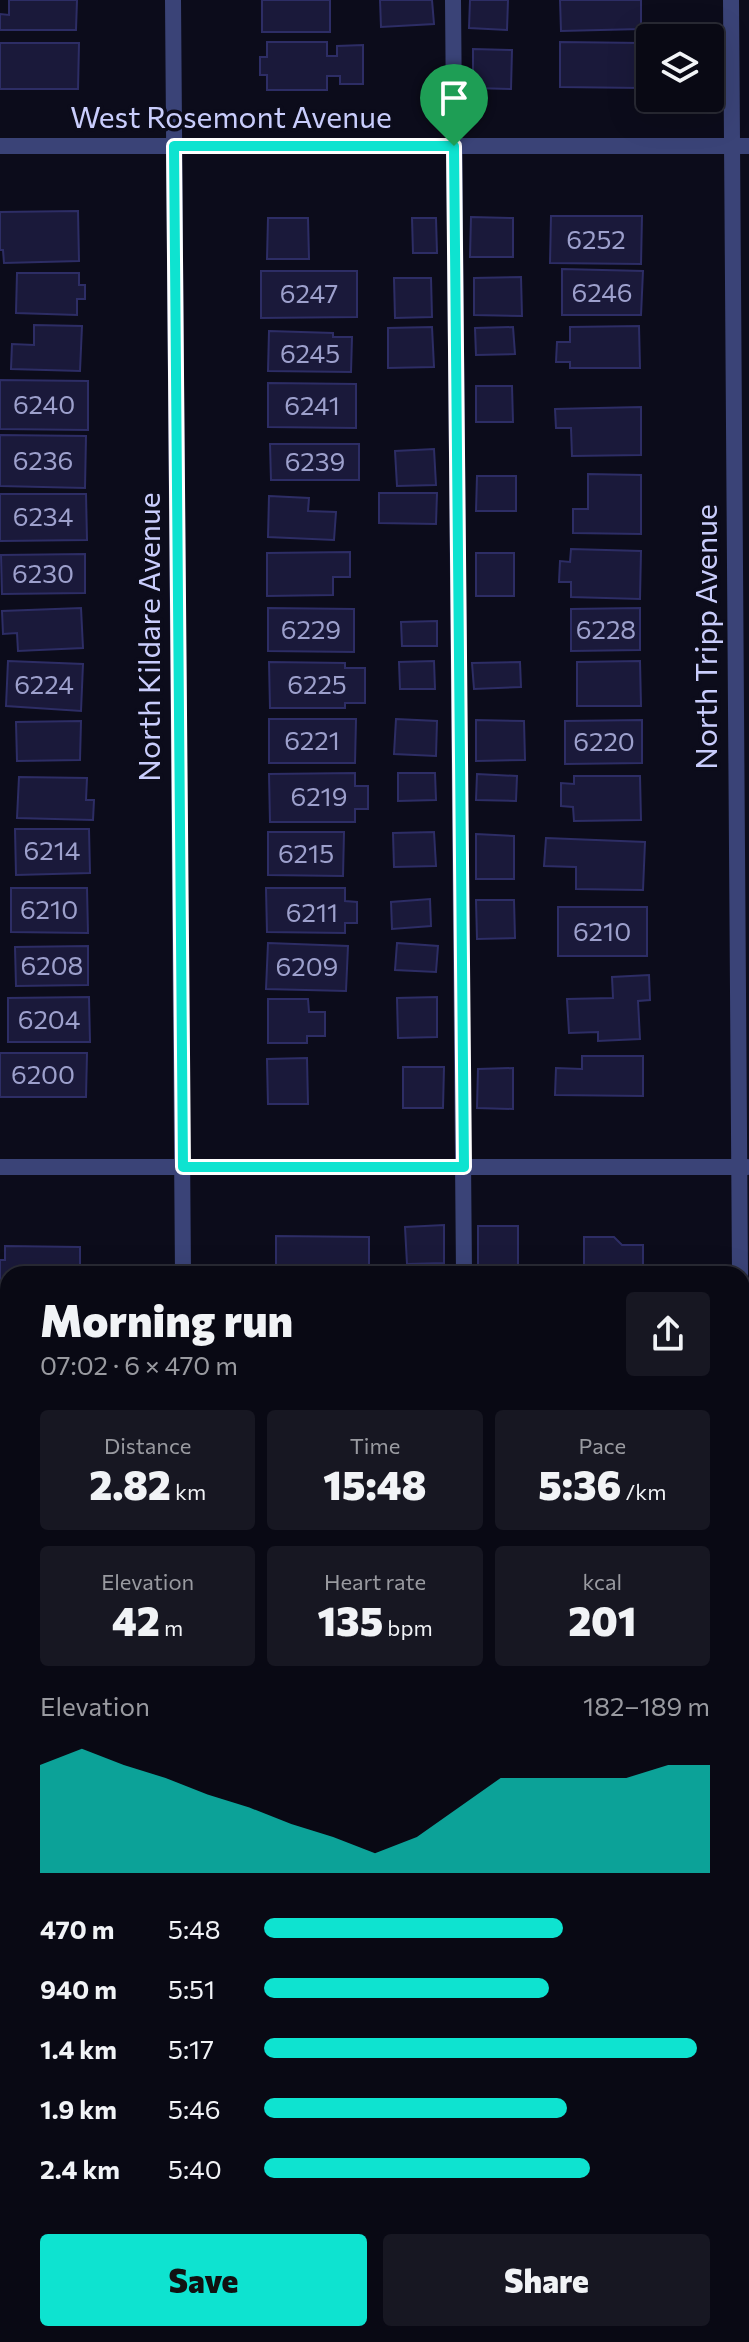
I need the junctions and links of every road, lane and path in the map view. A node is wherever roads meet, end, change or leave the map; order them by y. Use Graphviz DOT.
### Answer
graph roads {
  1 [pos="173,0"];
  2 [pos="453,0"];
  3 [pos="731,0"];
  4 [pos="0,146"];
  5 [pos="174,146"];
  6 [pos="454,146"];
  7 [pos="740,146"];
  8 [pos="0,1167"];
  9 [pos="183,1167"];
  10 [pos="464,1167"];
  11 [pos="744,1167"];
  12 [pos="183,1266"];
  13 [pos="464,1266"];
  14 [pos="740,1266"];
  1 -- 5 [label="street, North Kildare Avenue"];
  2 -- 6 [label="street"];
  3 -- 7 [label="street, North Tripp Avenue"];
  4 -- 5 [label="street, West Rosemont Avenue"];
  5 -- 6 [label="street, West Rosemont Avenue"];
  5 -- 9 [label="street, North Kildare Avenue"];
  6 -- 7 [label="street, West Rosemont Avenue"];
  6 -- 10 [label="street"];
  7 -- 11 [label="street, North Tripp Avenue"];
  8 -- 9 [label="street"];
  9 -- 10 [label="street"];
  9 -- 12 [label="street, North Kildare Avenue"];
  10 -- 11 [label="street"];
  10 -- 13 [label="street"];
  11 -- 14 [label="street, North Tripp Avenue"];
}
